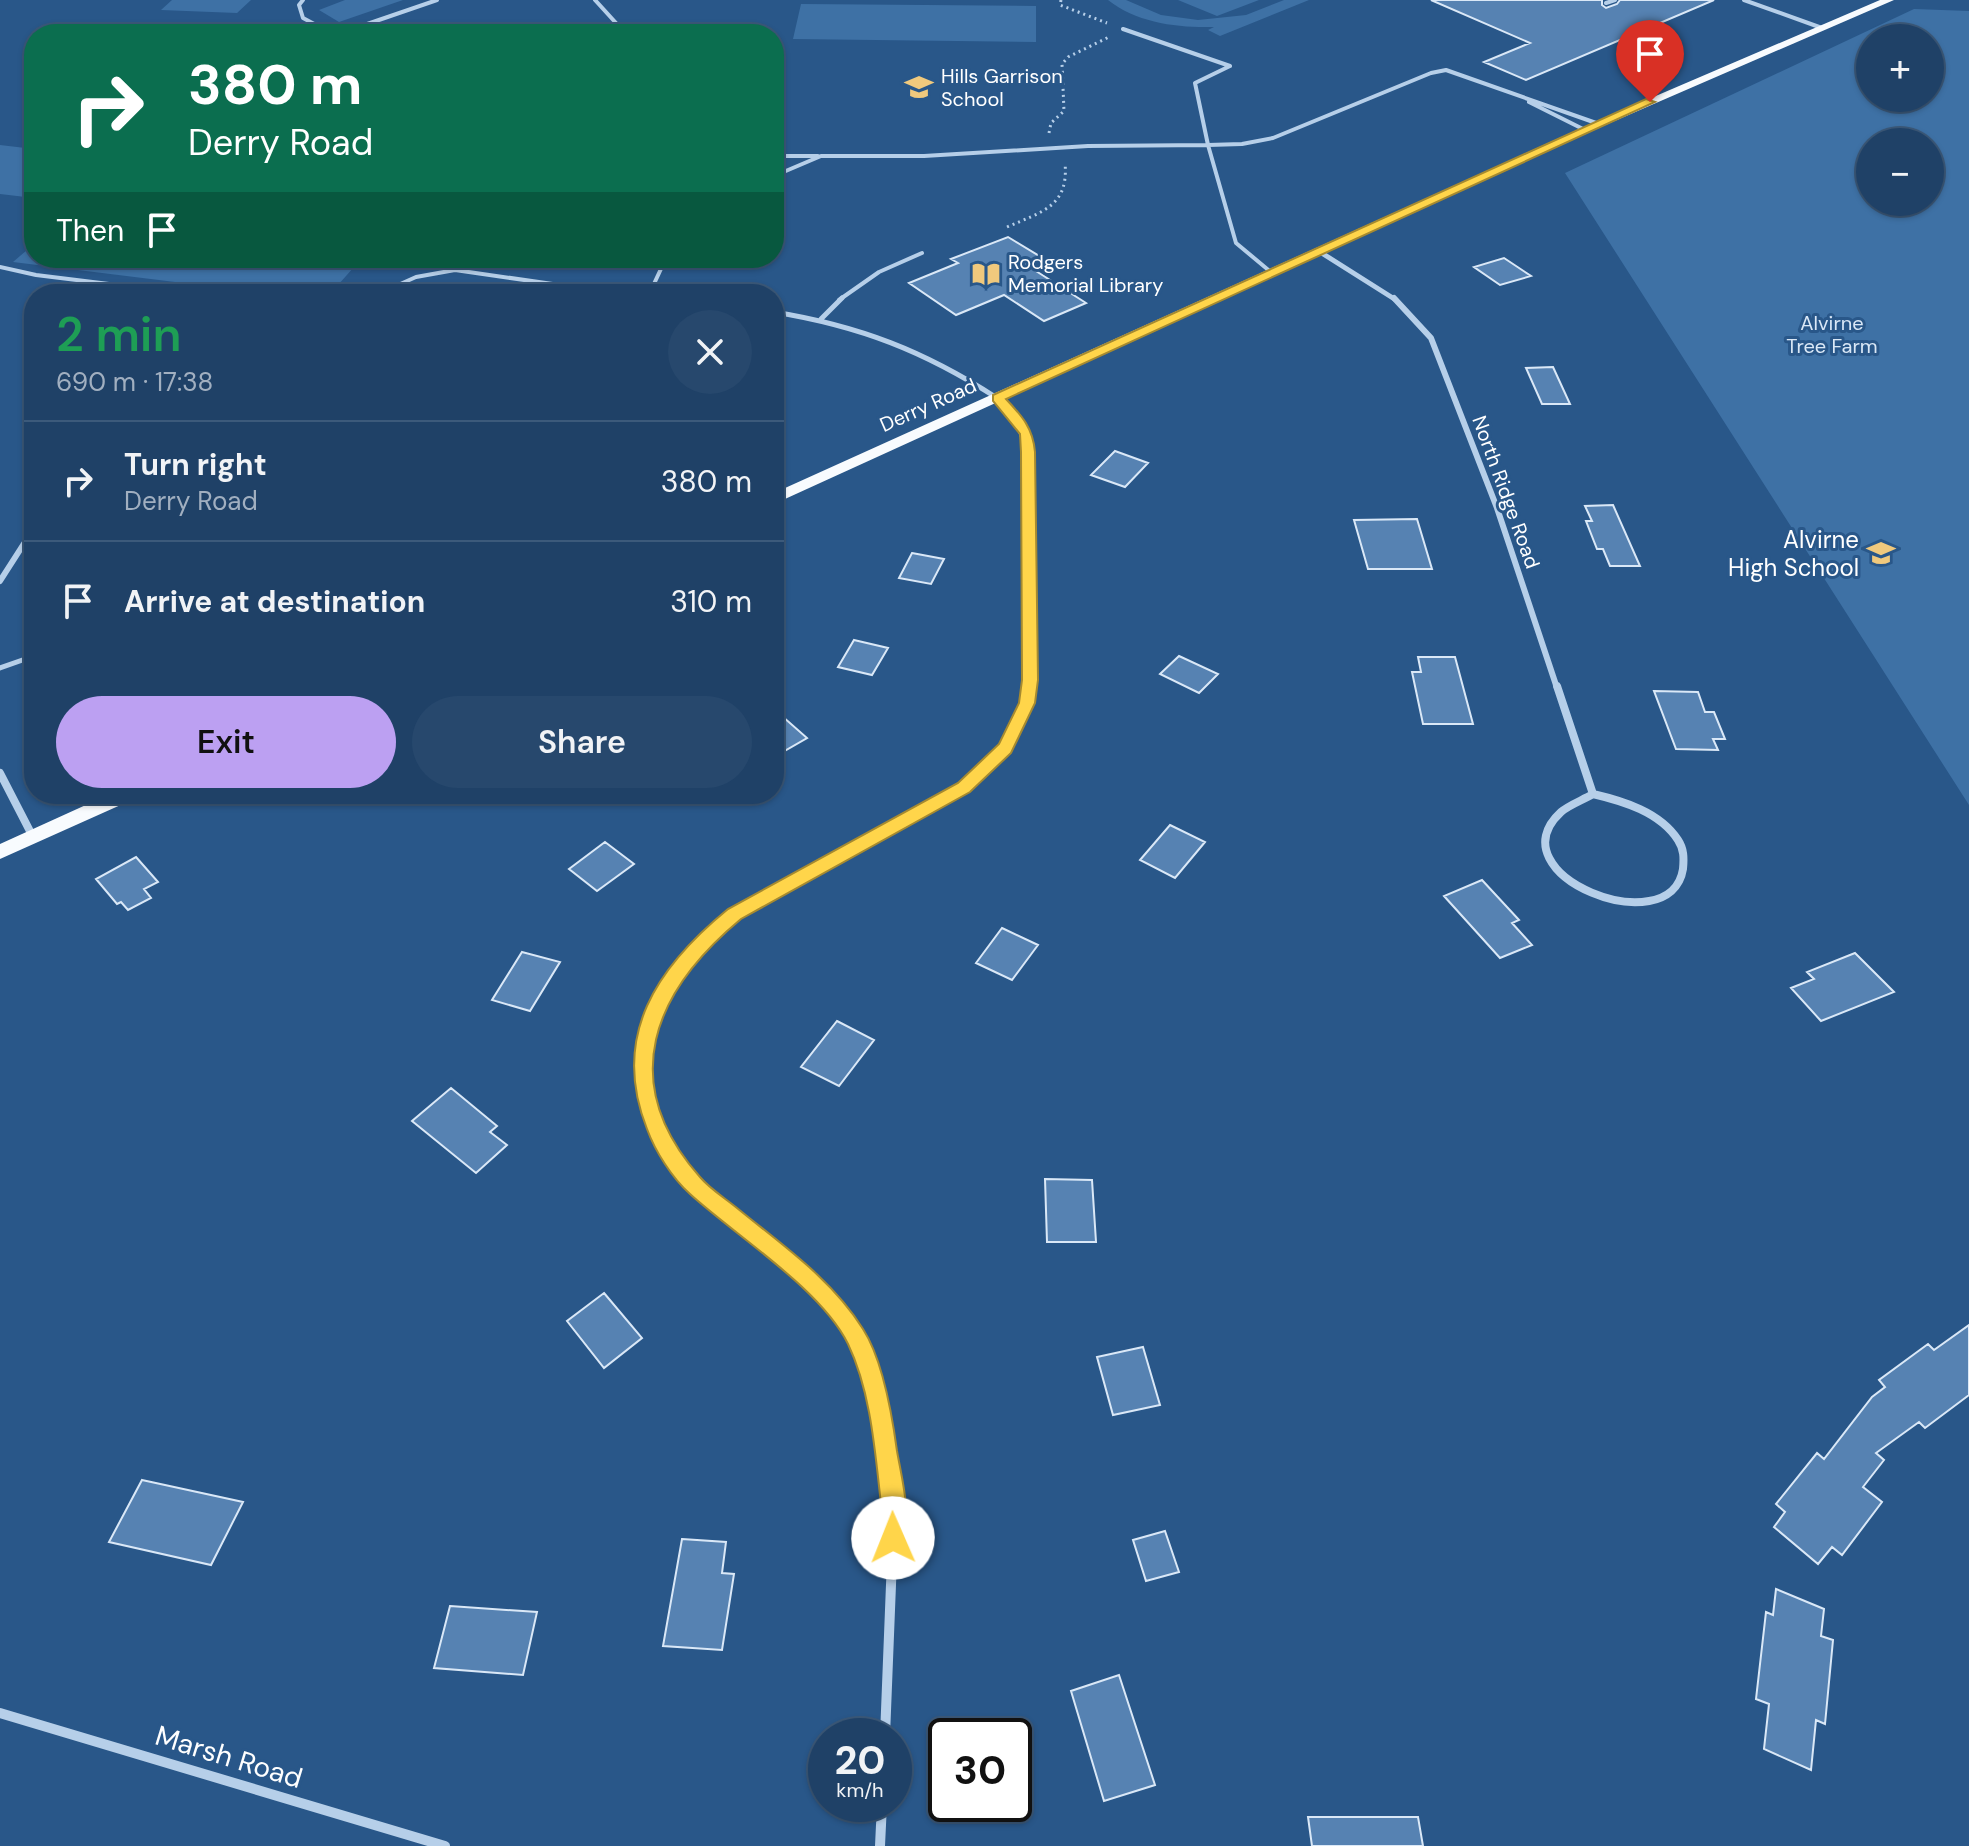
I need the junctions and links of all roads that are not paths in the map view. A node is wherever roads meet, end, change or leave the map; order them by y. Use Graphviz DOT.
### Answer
graph roads {
  1 [pos="303,0"];
  2 [pos="437,0"];
  3 [pos="595,0"];
  4 [pos="1615,0"];
  5 [pos="1744,0"];
  6 [pos="1889,0"];
  7 [pos="1606,3"];
  8 [pos="315,24"];
  9 [pos="365,24"];
  10 [pos="617,24"];
  11 [pos="1822,28"];
  12 [pos="1123,29"];
  13 [pos="1526,100"];
  14 [pos="1599,124"];
  15 [pos="1585,130"];
  16 [pos="1208,145"];
  17 [pos="784,156"];
  18 [pos="821,156"];
  19 [pos="784,172"];
  20 [pos="1320,252"];
  21 [pos="922,253"];
  22 [pos="0,267"];
  23 [pos="1272,273"];
  24 [pos="109,284"];
  25 [pos="400,284"];
  26 [pos="552,284"];
  27 [pos="784,313"];
  28 [pos="821,319"];
  29 [pos="997,398"];
  30 [pos="784,493"];
  31 [pos="24,544"];
  32 [pos="0,581"];
  33 [pos="24,660"];
  34 [pos="0,668"];
  35 [pos="0,773"];
  36 [pos="1593,794"];
  37 [pos="105,804"];
  38 [pos="33,837"];
  39 [pos="0,852"];
  40 [pos="0,1713"];
  41 [pos="886,1718"];
  42 [pos="881,1822"];
  43 [pos="445,1846"];
  44 [pos="880,1846"];
  1 -- 8 [label="lane"];
  2 -- 9 [label="lane"];
  3 -- 10 [label="lane"];
  4 -- 7 [label="lane"];
  5 -- 11 [label="lane"];
  6 -- 11 [label="main road, Derry Road"];
  11 -- 14 [label="main road, Derry Road"];
  12 -- 16 [label="lane"];
  13 -- 14 [label="lane"];
  13 -- 15 [label="lane"];
  13 -- 16 [label="lane"];
  14 -- 15 [label="main road, Derry Road"];
  15 -- 20 [label="main road, Derry Road"];
  16 -- 18 [label="lane"];
  16 -- 23 [label="lane"];
  17 -- 18 [label="lane"];
  18 -- 19 [label="lane"];
  20 -- 23 [label="main road, Derry Road"];
  20 -- 36 [label="street, North Ridge Road"];
  21 -- 28 [label="lane"];
  22 -- 24 [label="lane"];
  23 -- 29 [label="main road, Derry Road"];
  25 -- 26 [label="lane"];
  27 -- 28 [label="lane"];
  28 -- 29 [label="lane"];
  29 -- 30 [label="main road, Derry Road"];
  29 -- 41 [label="street"];
  31 -- 32 [label="street"];
  33 -- 34 [label="lane"];
  35 -- 38 [label="street"];
  36 -- 36 [label="street"];
  37 -- 38 [label="main road"];
  38 -- 39 [label="main road"];
  40 -- 43 [label="street, Marsh Road"];
  42 -- 44 [label="street"];
}
